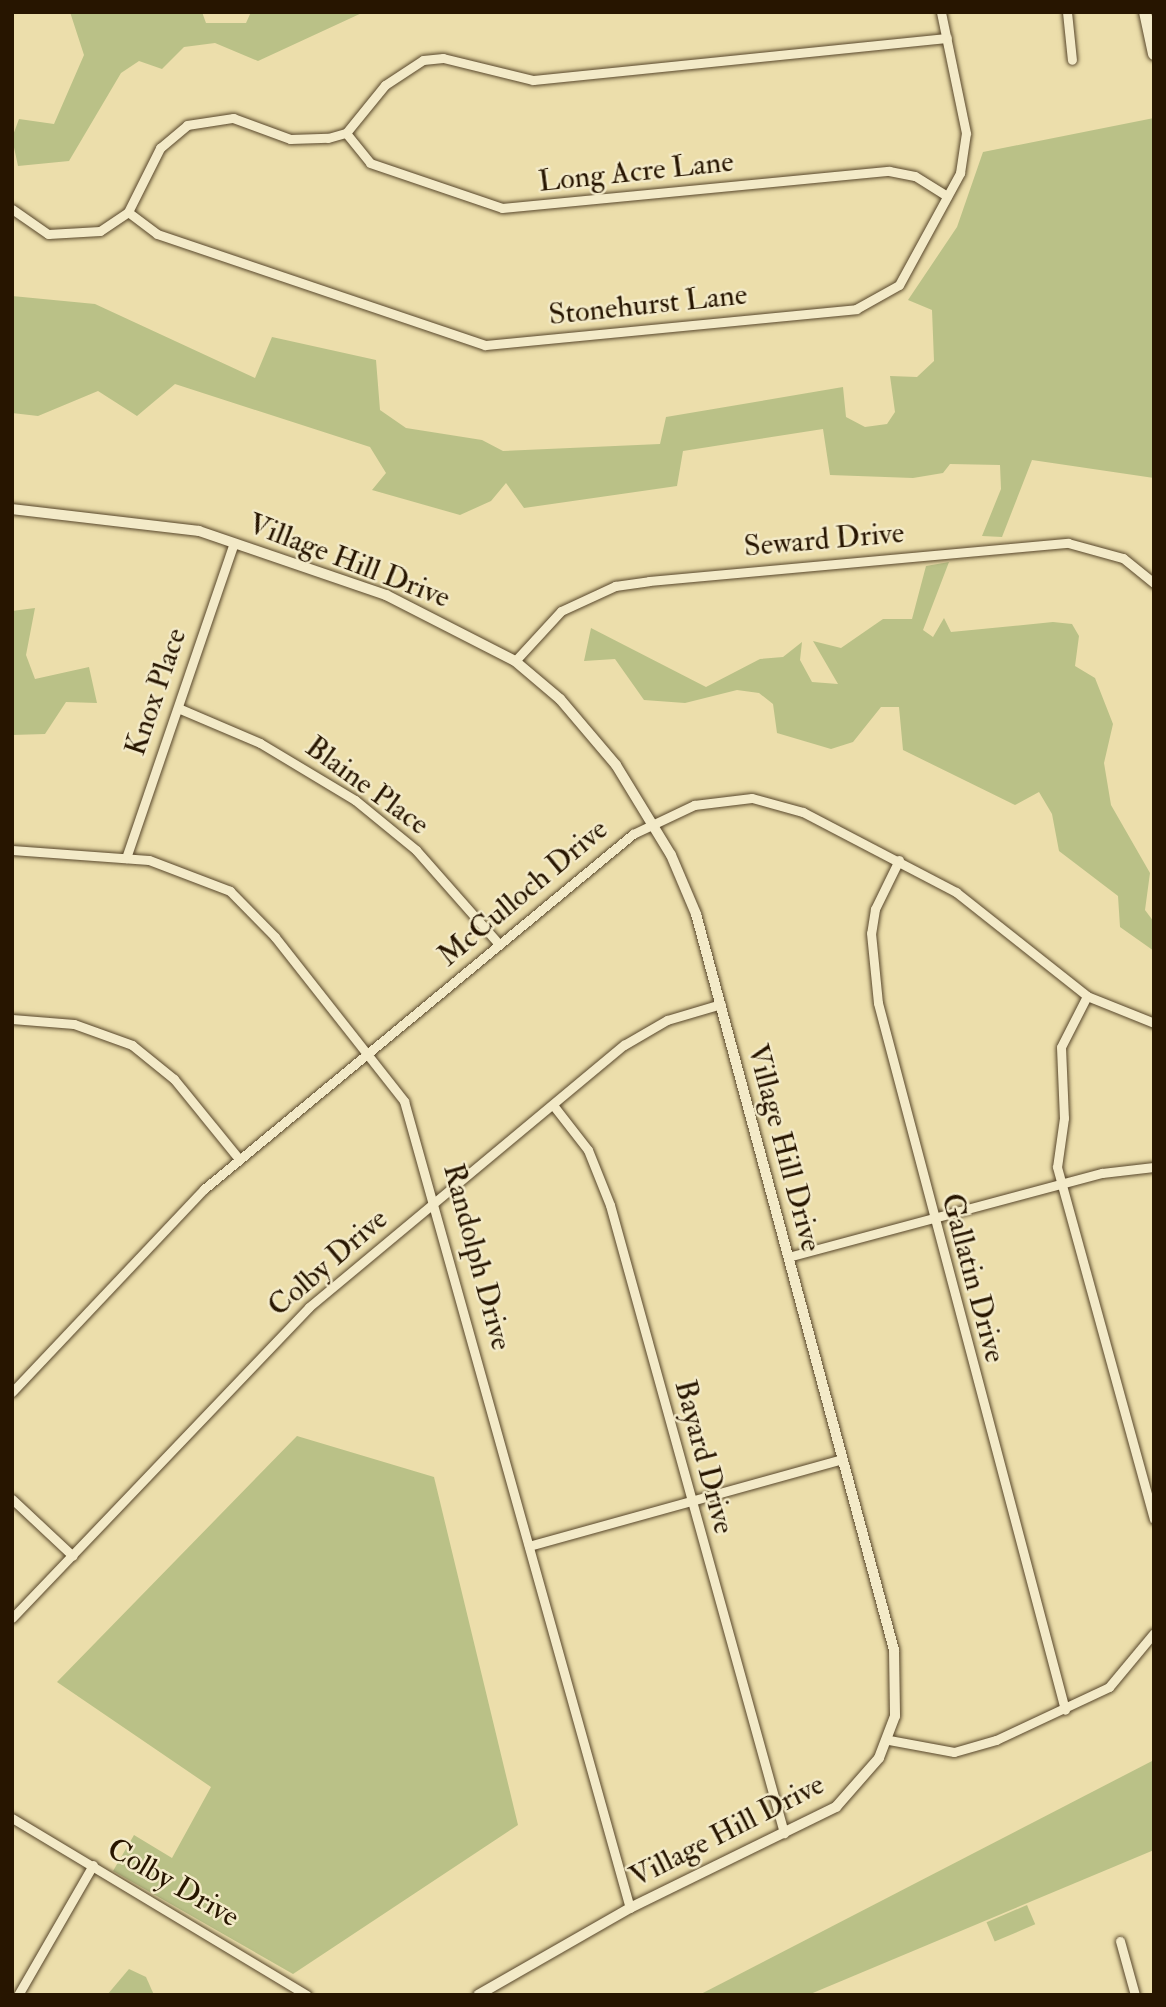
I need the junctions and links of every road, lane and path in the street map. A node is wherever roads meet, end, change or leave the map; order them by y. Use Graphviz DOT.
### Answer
graph roads {
  1 [pos="942,12"];
  2 [pos="1067,12"];
  3 [pos="1145,12"];
  4 [pos="947,38"];
  5 [pos="1154,54"];
  6 [pos="1072,60"];
  7 [pos="346,133"];
  8 [pos="947,196"];
  9 [pos="12,209"];
  10 [pos="128,212"];
  11 [pos="12,509"];
  12 [pos="234,543"];
  13 [pos="1154,583"];
  14 [pos="515,661"];
  15 [pos="178,708"];
  16 [pos="653,823"];
  17 [pos="12,850"];
  18 [pos="126,858"];
  19 [pos="899,860"];
  20 [pos="498,943"];
  21 [pos="1087,996"];
  22 [pos="720,1004"];
  23 [pos="12,1019"];
  24 [pos="1154,1023"];
  25 [pos="370,1054"];
  26 [pos="553,1105"];
  27 [pos="239,1159"];
  28 [pos="1154,1167"];
  29 [pos="1062,1183"];
  30 [pos="435,1202"];
  31 [pos="932,1220"];
  32 [pos="788,1257"];
  33 [pos="12,1392"];
  34 [pos="842,1459"];
  35 [pos="12,1499"];
  36 [pos="691,1501"];
  37 [pos="1154,1519"];
  38 [pos="529,1546"];
  39 [pos="73,1556"];
  40 [pos="12,1618"];
  41 [pos="1154,1633"];
  42 [pos="1065,1710"];
  43 [pos="889,1740"];
  44 [pos="12,1818"];
  45 [pos="784,1833"];
  46 [pos="93,1865"];
  47 [pos="630,1908"];
  48 [pos="1119,1941"];
  49 [pos="18,1995"];
  50 [pos="307,1995"];
  51 [pos="478,1995"];
  52 [pos="1135,1995"];
  1 -- 4 [label="street, Stonehurst Lane"];
  2 -- 6 [label="street"];
  3 -- 5 [label="main road"];
  4 -- 7 [label="street"];
  4 -- 8 [label="street, Stonehurst Lane"];
  7 -- 8 [label="street, Long Acre Lane"];
  7 -- 10 [label="street"];
  8 -- 10 [label="street, Stonehurst Lane"];
  9 -- 10 [label="street"];
  11 -- 12 [label="street, Village Hill Drive"];
  12 -- 14 [label="street, Village Hill Drive"];
  12 -- 15 [label="street, Knox Place"];
  13 -- 14 [label="street, Seward Drive"];
  14 -- 16 [label="street, Village Hill Drive"];
  15 -- 18 [label="street, Knox Place"];
  15 -- 20 [label="street, Blaine Place"];
  16 -- 19 [label="street, McCulloch Drive"];
  16 -- 20 [label="street, McCulloch Drive"];
  16 -- 22 [label="street, Village Hill Drive"];
  17 -- 18 [label="street, Randolph Drive"];
  18 -- 25 [label="street, Randolph Drive"];
  19 -- 21 [label="street, McCulloch Drive"];
  19 -- 31 [label="street, Gallatin Drive"];
  20 -- 25 [label="street, McCulloch Drive"];
  21 -- 24 [label="street, McCulloch Drive"];
  21 -- 29 [label="street"];
  22 -- 26 [label="street, Colby Drive"];
  22 -- 32 [label="street, Village Hill Drive"];
  23 -- 27 [label="street"];
  25 -- 27 [label="street, McCulloch Drive"];
  25 -- 30 [label="street, Randolph Drive"];
  26 -- 30 [label="street, Colby Drive"];
  26 -- 36 [label="street, Bayard Drive"];
  27 -- 33 [label="street, McCulloch Drive"];
  28 -- 29 [label="street"];
  29 -- 31 [label="street"];
  29 -- 37 [label="street"];
  30 -- 38 [label="street, Randolph Drive"];
  30 -- 39 [label="street, Colby Drive"];
  31 -- 32 [label="street"];
  31 -- 42 [label="street, Gallatin Drive"];
  32 -- 34 [label="street, Village Hill Drive"];
  34 -- 36 [label="street"];
  34 -- 43 [label="street, Village Hill Drive"];
  35 -- 39 [label="street"];
  36 -- 38 [label="street"];
  36 -- 45 [label="street, Bayard Drive"];
  38 -- 47 [label="street, Randolph Drive"];
  39 -- 40 [label="street, Colby Drive"];
  41 -- 42 [label="street"];
  42 -- 43 [label="street"];
  43 -- 45 [label="street, Village Hill Drive"];
  44 -- 46 [label="street, Colby Drive"];
  45 -- 47 [label="street, Village Hill Drive"];
  46 -- 49 [label="street"];
  46 -- 50 [label="street, Colby Drive"];
  47 -- 51 [label="street, Village Hill Drive"];
  48 -- 52 [label="street"];
}
